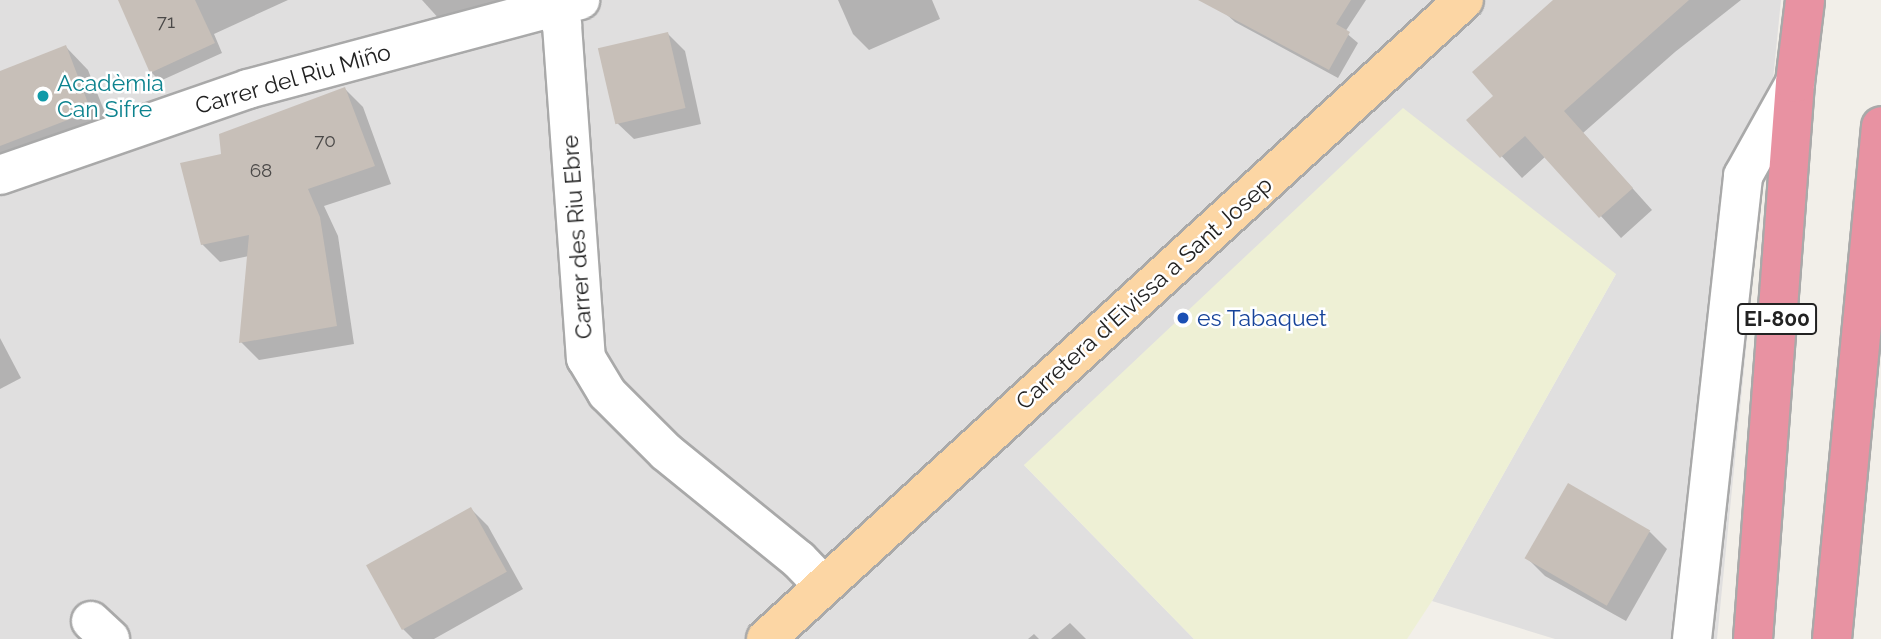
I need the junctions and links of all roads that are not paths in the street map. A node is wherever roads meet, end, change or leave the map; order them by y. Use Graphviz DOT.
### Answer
graph roads {
  1 [pos="1464,0"];
  2 [pos="1805,0"];
  3 [pos="558,3"];
  4 [pos="1794,83"];
  5 [pos="1881,126"];
  6 [pos="0,175"];
  7 [pos="823,585"];
  8 [pos="766,639"];
  9 [pos="1692,639"];
  10 [pos="1753,639"];
  11 [pos="1832,639"];
  1 -- 7 [label="main road, Carretera d'Eivissa a Sant Josep"];
  2 -- 4 [label="highway, EI-800"];
  3 -- 6 [label="street, Carrer del Riu Miño"];
  3 -- 7 [label="street, Carrer des Riu Ebre"];
  4 -- 9 [label="street"];
  4 -- 10 [label="highway, EI-800"];
  5 -- 11 [label="highway"];
  7 -- 8 [label="main road, Carretera d'Eivissa a Sant Josep"];
}
